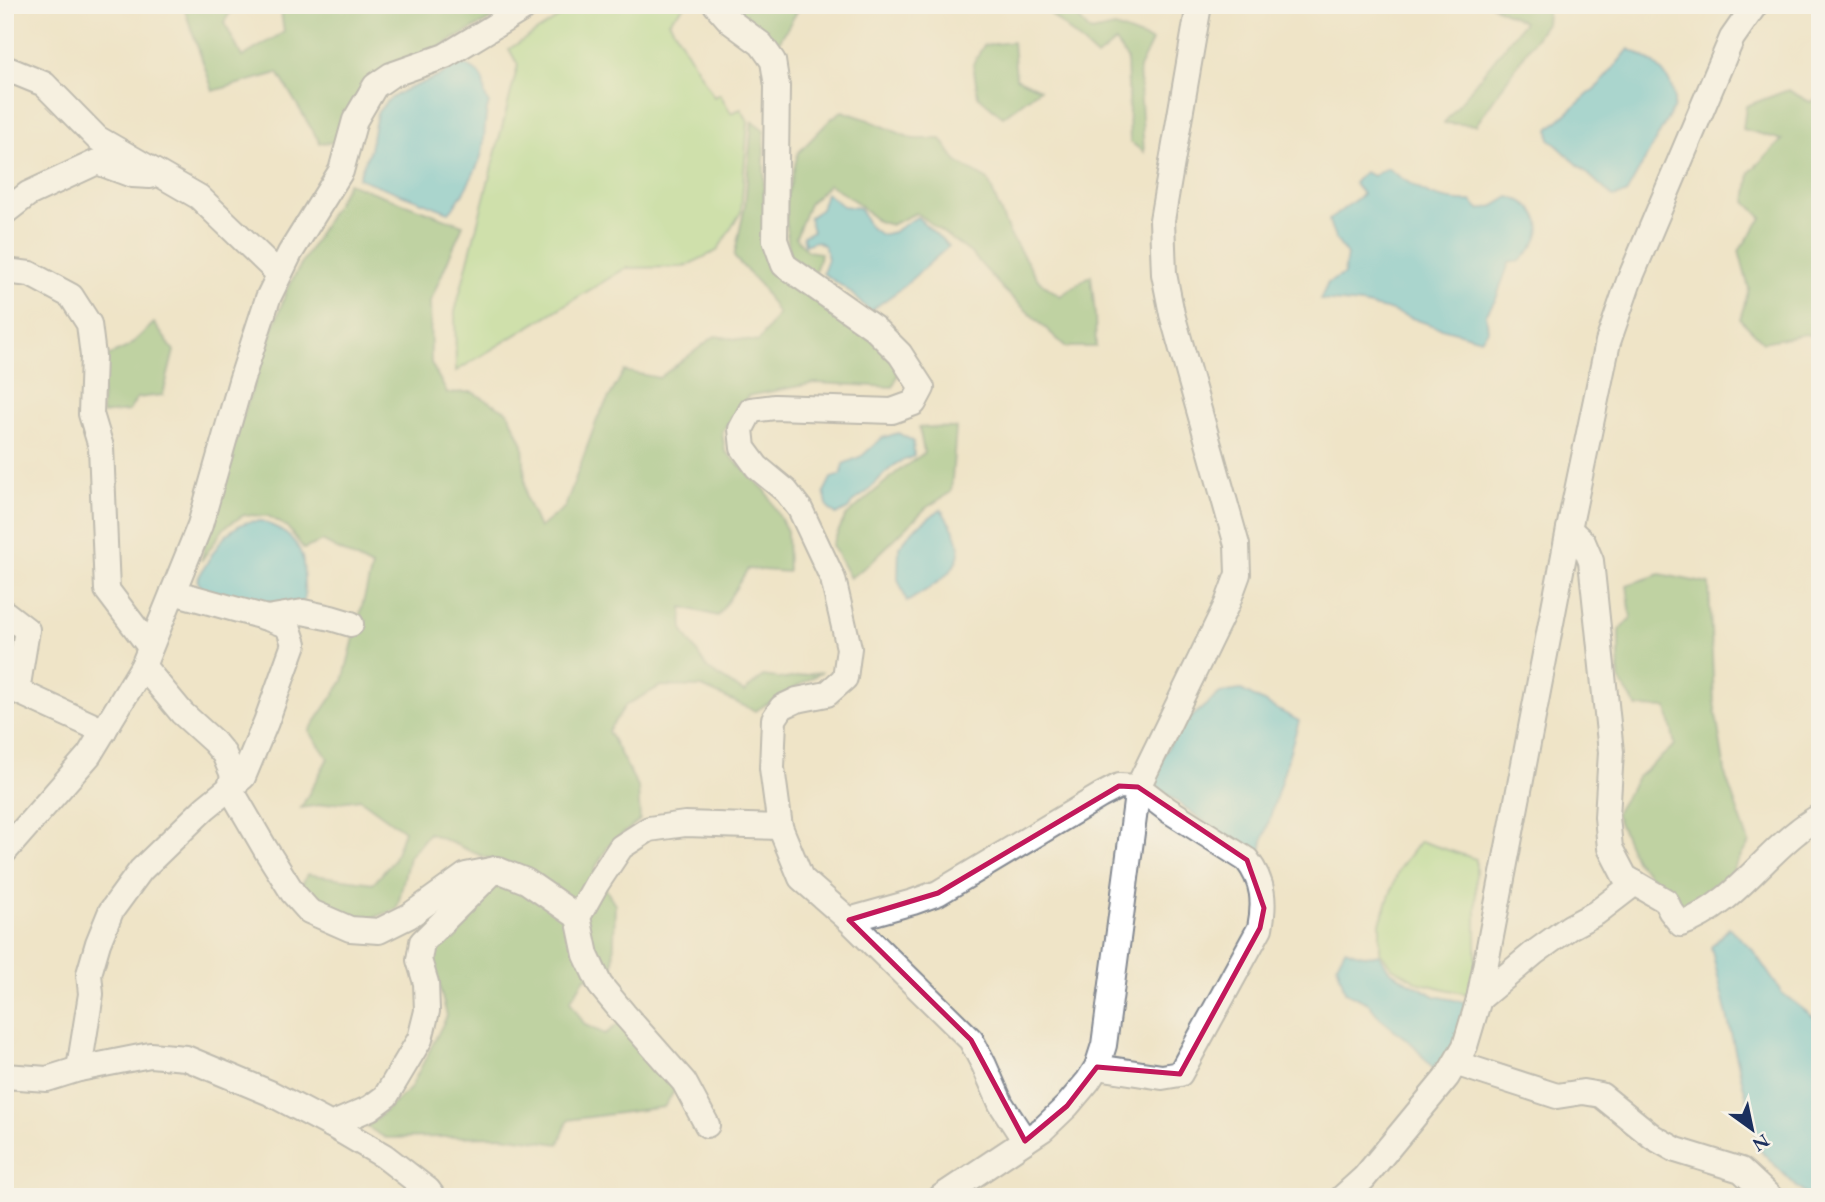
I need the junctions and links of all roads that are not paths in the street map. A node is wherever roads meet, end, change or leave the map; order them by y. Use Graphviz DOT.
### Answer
graph roads {
  1 [pos="529,5"];
  2 [pos="716,5"];
  3 [pos="1199,5"];
  4 [pos="1742,11"];
  5 [pos="5,68"];
  6 [pos="165,177"];
  7 [pos="5,212"];
  8 [pos="5,270"];
  9 [pos="279,274"];
  10 [pos="1569,529"];
  11 [pos="173,592"];
  12 [pos="5,613"];
  13 [pos="267,618"];
  14 [pos="351,624"];
  15 [pos="146,656"];
  16 [pos="11,697"];
  17 [pos="104,731"];
  18 [pos="1138,787"];
  19 [pos="230,788"];
  20 [pos="1820,816"];
  21 [pos="780,827"];
  22 [pos="5,851"];
  23 [pos="496,869"];
  24 [pos="1635,883"];
  25 [pos="578,917"];
  26 [pos="849,920"];
  27 [pos="1479,999"];
  28 [pos="1461,1065"];
  29 [pos="1097,1067"];
  30 [pos="79,1069"];
  31 [pos="5,1076"];
  32 [pos="331,1125"];
  33 [pos="707,1125"];
  34 [pos="1025,1141"];
  35 [pos="433,1197"];
  36 [pos="941,1197"];
  37 [pos="1343,1197"];
  38 [pos="1770,1197"];
  1 -- 9 [label="street"];
  2 -- 21 [label="street"];
  3 -- 18 [label="street"];
  4 -- 10 [label="street"];
  5 -- 6 [label="street"];
  6 -- 7 [label="street"];
  6 -- 9 [label="street"];
  8 -- 15 [label="street"];
  9 -- 11 [label="street"];
  10 -- 24 [label="street"];
  10 -- 27 [label="street"];
  11 -- 13 [label="street"];
  11 -- 15 [label="street"];
  12 -- 16 [label="street"];
  13 -- 14 [label="street"];
  13 -- 19 [label="street"];
  15 -- 17 [label="street"];
  15 -- 19 [label="street"];
  16 -- 17 [label="street"];
  17 -- 22 [label="street"];
  18 -- 26 [label="street"];
  18 -- 29 [label="street"];
  18 -- 29 [label="street"];
  19 -- 23 [label="street"];
  19 -- 30 [label="street"];
  20 -- 24 [label="street"];
  21 -- 25 [label="street"];
  21 -- 26 [label="street"];
  23 -- 25 [label="street"];
  23 -- 32 [label="street"];
  24 -- 27 [label="street"];
  25 -- 33 [label="street"];
  26 -- 34 [label="street"];
  27 -- 37 [label="street"];
  28 -- 38 [label="street"];
  29 -- 34 [label="street"];
  30 -- 31 [label="street"];
  30 -- 32 [label="street"];
  32 -- 35 [label="street"];
  34 -- 36 [label="street"];
}
